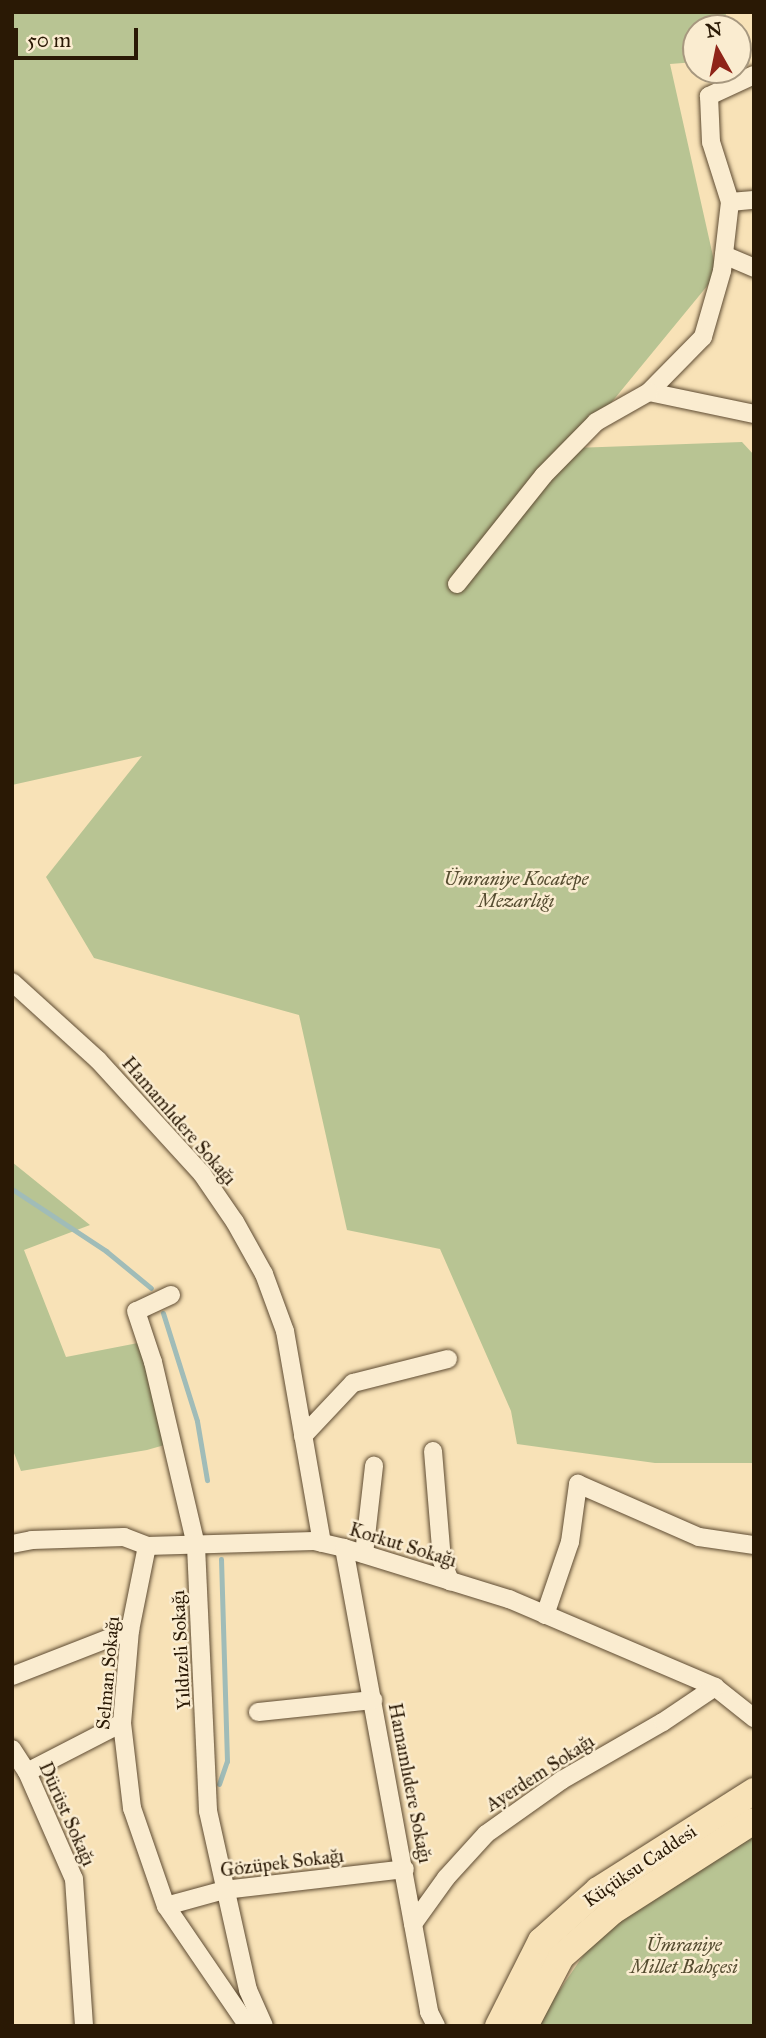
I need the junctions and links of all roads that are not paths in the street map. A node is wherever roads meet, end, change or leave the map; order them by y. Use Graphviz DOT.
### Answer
graph roads {
  1 [pos="754,75"];
  2 [pos="754,200"];
  3 [pos="730,202"];
  4 [pos="724,255"];
  5 [pos="754,268"];
  6 [pos="649,392"];
  7 [pos="754,414"];
  8 [pos="457,584"];
  9 [pos="12,982"];
  10 [pos="171,1294"];
  11 [pos="448,1359"];
  12 [pos="303,1436"];
  13 [pos="433,1451"];
  14 [pos="374,1466"];
  15 [pos="322,1543"];
  16 [pos="12,1544"];
  17 [pos="754,1545"];
  18 [pos="148,1546"];
  19 [pos="196,1546"];
  20 [pos="344,1548"];
  21 [pos="364,1554"];
  22 [pos="450,1581"];
  23 [pos="545,1615"];
  24 [pos="130,1630"];
  25 [pos="12,1676"];
  26 [pos="715,1687"];
  27 [pos="373,1700"];
  28 [pos="258,1712"];
  29 [pos="754,1718"];
  30 [pos="122,1723"];
  31 [pos="12,1749"];
  32 [pos="27,1772"];
  33 [pos="754,1791"];
  34 [pos="754,1821"];
  35 [pos="405,1869"];
  36 [pos="225,1891"];
  37 [pos="166,1906"];
  38 [pos="414,1924"];
  39 [pos="84,2026"];
  40 [pos="248,2026"];
  41 [pos="264,2026"];
  42 [pos="436,2026"];
  43 [pos="498,2026"];
  44 [pos="525,2026"];
  1 -- 3 [label="street"];
  2 -- 3 [label="street"];
  3 -- 4 [label="street"];
  4 -- 5 [label="street"];
  4 -- 6 [label="street"];
  6 -- 7 [label="street"];
  6 -- 8 [label="street"];
  9 -- 12 [label="street, Hamamlıdere Sokağı"];
  10 -- 19 [label="street, Yıldızeli Sokağı"];
  11 -- 12 [label="street"];
  12 -- 15 [label="street, Hamamlıdere Sokağı"];
  13 -- 22 [label="street"];
  14 -- 21 [label="street"];
  15 -- 19 [label="street, Korkut Sokağı"];
  15 -- 20 [label="street, Korkut Sokağı"];
  16 -- 18 [label="street, Korkut Sokağı"];
  17 -- 23 [label="street"];
  18 -- 19 [label="street, Korkut Sokağı"];
  18 -- 24 [label="street, Selman Sokağı"];
  19 -- 36 [label="street, Yıldızeli Sokağı"];
  20 -- 21 [label="street, Korkut Sokağı"];
  20 -- 27 [label="street, Hamamlıdere Sokağı"];
  21 -- 22 [label="street, Korkut Sokağı"];
  22 -- 23 [label="street, Korkut Sokağı"];
  23 -- 26 [label="street, Korkut Sokağı"];
  24 -- 25 [label="street"];
  24 -- 30 [label="street, Selman Sokağı"];
  26 -- 29 [label="street, Korkut Sokağı"];
  26 -- 38 [label="street, Ayerdem Sokağı"];
  27 -- 28 [label="street"];
  27 -- 35 [label="street, Hamamlıdere Sokağı"];
  30 -- 32 [label="street"];
  30 -- 37 [label="street, Selman Sokağı"];
  31 -- 32 [label="street, Dürüst Sokağı"];
  32 -- 39 [label="street, Dürüst Sokağı"];
  33 -- 43 [label="main road, Küçüksu Caddesi"];
  34 -- 44 [label="main road, Küçüksu Caddesi"];
  35 -- 36 [label="street, Gözüpek Sokağı"];
  35 -- 38 [label="street, Hamamlıdere Sokağı"];
  36 -- 37 [label="street, Gözüpek Sokağı"];
  36 -- 41 [label="street, Yıldızeli Sokağı"];
  37 -- 40 [label="street, Selman Sokağı"];
  38 -- 42 [label="street, Hamamlıdere Sokağı"];
}
